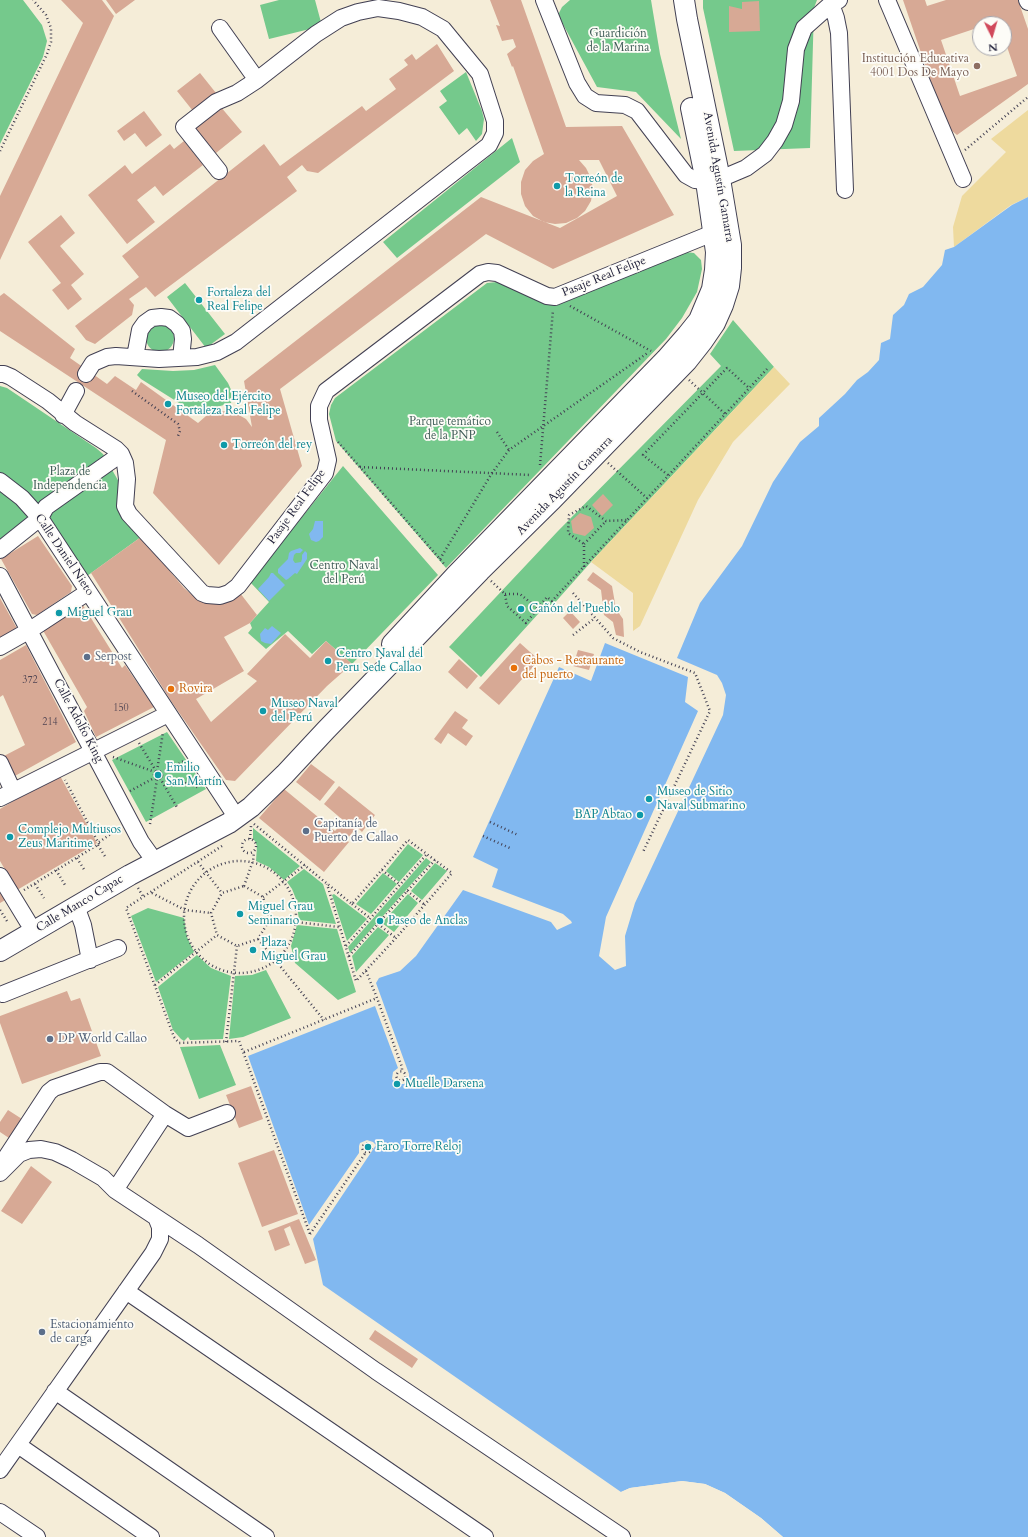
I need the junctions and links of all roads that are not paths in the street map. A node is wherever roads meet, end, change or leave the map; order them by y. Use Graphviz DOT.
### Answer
graph roads {
  1 [pos="544,0"];
  2 [pos="671,0"];
  3 [pos="684,0"];
  4 [pos="887,0"];
  5 [pos="835,2"];
  6 [pos="220,28"];
  7 [pos="257,80"];
  8 [pos="219,171"];
  9 [pos="963,179"];
  10 [pos="713,180"];
  11 [pos="845,190"];
  12 [pos="713,233"];
  13 [pos="135,357"];
  14 [pos="181,358"];
  15 [pos="665,360"];
  16 [pos="0,374"];
  17 [pos="86,374"];
  18 [pos="76,391"];
  19 [pos="63,415"];
  20 [pos="120,454"];
  21 [pos="0,481"];
  22 [pos="40,518"];
  23 [pos="0,550"];
  24 [pos="0,576"];
  25 [pos="88,592"];
  26 [pos="30,630"];
  27 [pos="0,647"];
  28 [pos="168,714"];
  29 [pos="94,751"];
  30 [pos="0,763"];
  31 [pos="7,794"];
  32 [pos="241,822"];
  33 [pos="155,856"];
  34 [pos="0,876"];
  35 [pos="76,906"];
  36 [pos="28,922"];
  37 [pos="4,930"];
  38 [pos="118,948"];
  39 [pos="0,952"];
  40 [pos="90,960"];
  41 [pos="3,994"];
  42 [pos="227,1113"];
  43 [pos="165,1114"];
  44 [pos="3,1157"];
  45 [pos="0,1173"];
  46 [pos="115,1190"];
  47 [pos="156,1217"];
  48 [pos="198,1245"];
  49 [pos="153,1253"];
  50 [pos="126,1291"];
  51 [pos="55,1391"];
  52 [pos="18,1445"];
  53 [pos="0,1470"];
  54 [pos="0,1512"];
  55 [pos="37,1537"];
  56 [pos="152,1537"];
  57 [pos="266,1537"];
  58 [pos="485,1537"];
  59 [pos="622,1537"];
  1 -- 10 [label="street"];
  2 -- 10 [label="main road, Avenida Agustín Gamarra"];
  3 -- 10 [label="main road, Avenida Agustín Gamarra"];
  4 -- 9 [label="street"];
  5 -- 10 [label="street"];
  5 -- 11 [label="street"];
  6 -- 7 [label="street"];
  7 -- 8 [label="street"];
  7 -- 14 [label="street"];
  10 -- 12 [label="main road, Avenida Agustín Gamarra"];
  10 -- 15 [label="main road, Avenida Agustín Gamarra"];
  12 -- 15 [label="main road, Avenida Agustín Gamarra"];
  12 -- 20 [label="street, Pasaje Real Felipe"];
  13 -- 14 [label="street"];
  13 -- 14 [label="street"];
  13 -- 17 [label="street"];
  15 -- 32 [label="main road, Avenida Agustín Gamarra"];
  15 -- 32 [label="main road, Avenida Agustín Gamarra"];
  16 -- 19 [label="street"];
  18 -- 19 [label="street"];
  19 -- 20 [label="street"];
  20 -- 22 [label="street"];
  21 -- 22 [label="street, Calle Daniel Nieto"];
  22 -- 23 [label="street"];
  22 -- 25 [label="street, Calle Daniel Nieto"];
  24 -- 26 [label="street, Calle Adolfo King"];
  25 -- 26 [label="street"];
  25 -- 28 [label="street, Calle Daniel Nieto"];
  26 -- 27 [label="street"];
  26 -- 29 [label="street, Calle Adolfo King"];
  28 -- 29 [label="street"];
  28 -- 32 [label="street, Calle Daniel Nieto"];
  29 -- 31 [label="street"];
  29 -- 33 [label="street, Calle Adolfo King"];
  30 -- 31 [label="street"];
  32 -- 33 [label="main road, Avenida Agustín Gamarra"];
  33 -- 35 [label="main road, Calle Manco Capac"];
  33 -- 36 [label="main road, Calle Manco Capac"];
  34 -- 36 [label="street"];
  35 -- 39 [label="main road, Calle Manco Capac"];
  35 -- 40 [label="street"];
  36 -- 37 [label="main road, Calle Manco Capac"];
  38 -- 40 [label="street"];
  40 -- 41 [label="street"];
  42 -- 43 [label="street"];
  43 -- 44 [label="street"];
  43 -- 46 [label="street"];
  45 -- 46 [label="street"];
  46 -- 47 [label="street"];
  47 -- 48 [label="street"];
  47 -- 49 [label="street"];
  48 -- 49 [label="street"];
  48 -- 59 [label="street"];
  49 -- 50 [label="street"];
  50 -- 51 [label="street"];
  50 -- 58 [label="street"];
  51 -- 52 [label="street"];
  51 -- 57 [label="street"];
  52 -- 53 [label="street"];
  52 -- 56 [label="street"];
  54 -- 55 [label="street"];
}
